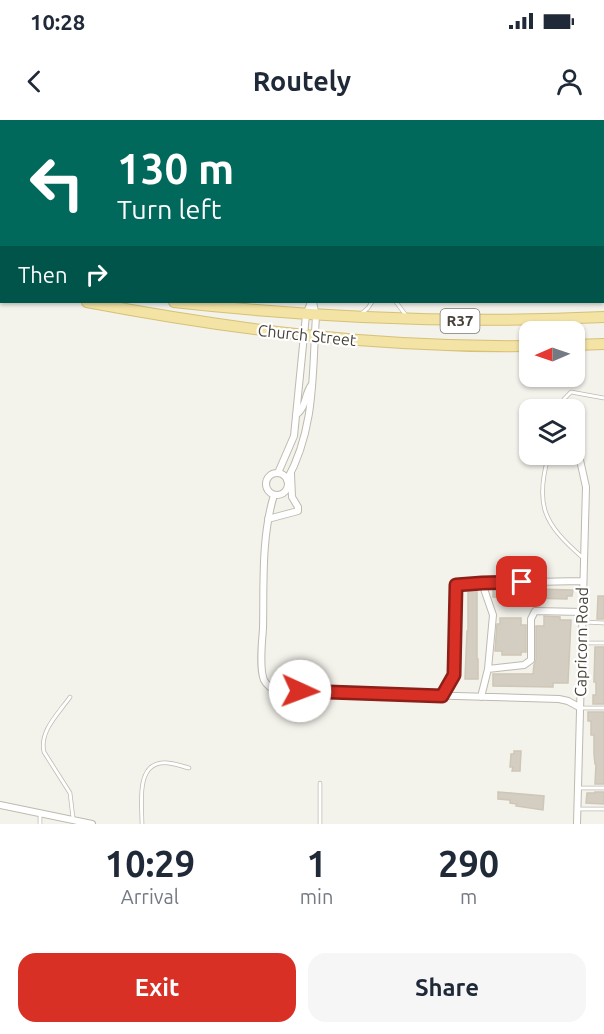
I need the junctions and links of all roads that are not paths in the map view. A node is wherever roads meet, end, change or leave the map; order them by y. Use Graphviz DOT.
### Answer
graph roads {
  1 [pos="92,303"];
  2 [pos="185,303"];
  3 [pos="312,303"];
  4 [pos="371,303"];
  5 [pos="397,303"];
  6 [pos="311,315"];
  7 [pos="357,317"];
  8 [pos="604,317"];
  9 [pos="410,320"];
  10 [pos="309,337"];
  11 [pos="604,344"];
  12 [pos="585,345"];
  13 [pos="519,346"];
  14 [pos="312,383"];
  15 [pos="604,398"];
  16 [pos="564,399"];
  17 [pos="296,415"];
  18 [pos="546,465"];
  19 [pos="581,465"];
  20 [pos="278,473"];
  21 [pos="289,476"];
  22 [pos="274,495"];
  23 [pos="268,519"];
  24 [pos="582,557"];
  25 [pos="582,581"];
  26 [pos="482,583"];
  27 [pos="582,612"];
  28 [pos="582,622"];
  29 [pos="604,623"];
  30 [pos="581,643"];
  31 [pos="604,643"];
  32 [pos="488,669"];
  33 [pos="442,696"];
  34 [pos="481,696"];
  35 [pos="70,697"];
  36 [pos="579,707"];
  37 [pos="604,708"];
  38 [pos="189,768"];
  39 [pos="320,783"];
  40 [pos="578,788"];
  41 [pos="604,788"];
  42 [pos="0,806"];
  43 [pos="577,809"];
  44 [pos="604,809"];
  45 [pos="40,814"];
  46 [pos="73,820"];
  47 [pos="40,824"];
  48 [pos="92,824"];
  49 [pos="142,824"];
  50 [pos="320,824"];
  51 [pos="577,824"];
  1 -- 10 [label="main road, Church Street / R37"];
  2 -- 6 [label="main road, Church Street / R37"];
  3 -- 6 [label="street"];
  4 -- 7 [label="lane"];
  5 -- 9 [label="lane"];
  6 -- 7 [label="main road, Church Street / R37"];
  6 -- 10 [label="street"];
  6 -- 10 [label="street"];
  7 -- 9 [label="main road, Church Street / R37"];
  8 -- 9 [label="main road, Church Street / R37"];
  10 -- 13 [label="main road, Church Street / R37"];
  10 -- 14 [label="street"];
  10 -- 17 [label="street"];
  11 -- 12 [label="main road"];
  14 -- 17 [label="street"];
  14 -- 21 [label="street"];
  15 -- 16 [label="lane"];
  17 -- 20 [label="street"];
  18 -- 24 [label="lane"];
  19 -- 24 [label="street, Capricorn Road"];
  20 -- 21 [label="street"];
  20 -- 22 [label="street"];
  21 -- 22 [label="street"];
  21 -- 23 [label="street"];
  22 -- 23 [label="street"];
  23 -- 33 [label="street"];
  24 -- 25 [label="street, Capricorn Road"];
  25 -- 26 [label="street"];
  25 -- 27 [label="street, Capricorn Road"];
  26 -- 32 [label="street"];
  26 -- 33 [label="street"];
  27 -- 28 [label="street, Capricorn Road"];
  27 -- 32 [label="street"];
  28 -- 29 [label="lane"];
  28 -- 30 [label="street, Capricorn Road"];
  30 -- 31 [label="lane"];
  30 -- 36 [label="street, Capricorn Road"];
  32 -- 34 [label="street"];
  33 -- 34 [label="street"];
  34 -- 36 [label="street"];
  35 -- 46 [label="lane"];
  36 -- 37 [label="lane"];
  36 -- 40 [label="street, Capricorn Road"];
  38 -- 49 [label="lane"];
  39 -- 50 [label="lane"];
  40 -- 41 [label="lane"];
  40 -- 43 [label="street, Capricorn Road"];
  42 -- 45 [label="street"];
  43 -- 44 [label="lane"];
  43 -- 51 [label="street, Capricorn Road"];
  45 -- 46 [label="street"];
  45 -- 47 [label="lane"];
  46 -- 48 [label="street"];
}
